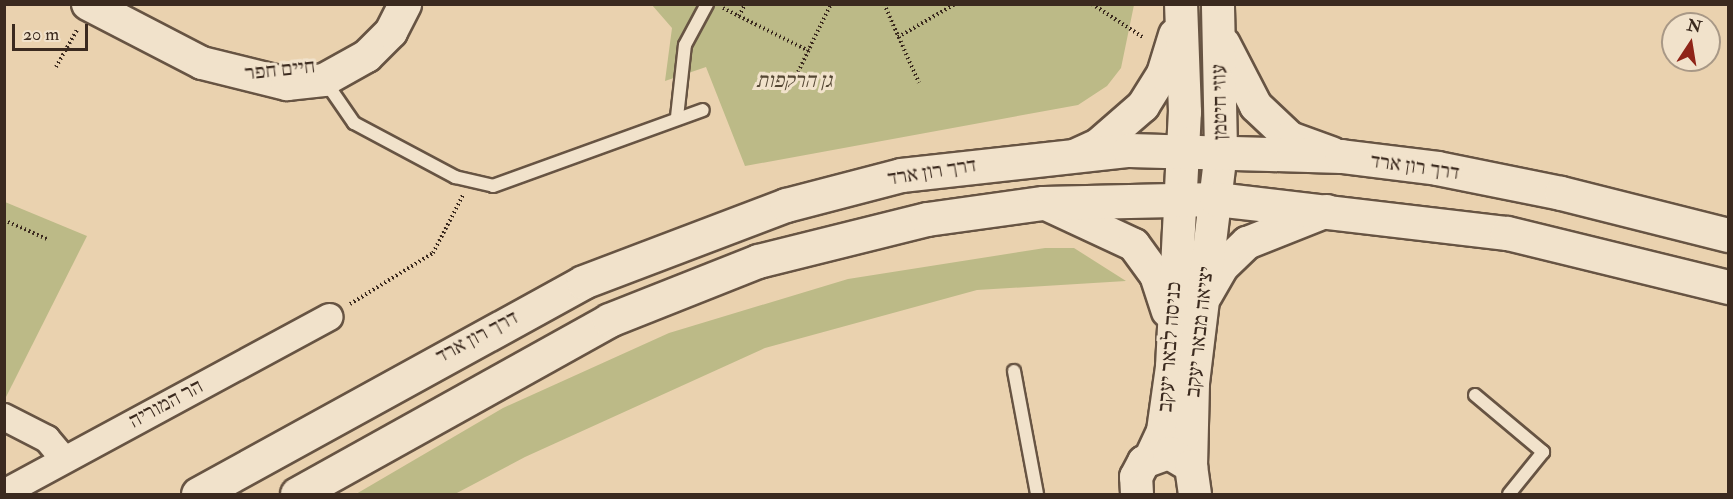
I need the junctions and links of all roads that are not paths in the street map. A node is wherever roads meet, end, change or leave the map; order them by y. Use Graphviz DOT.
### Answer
graph roads {
  1 [pos="405,4"];
  2 [pos="707,4"];
  3 [pos="1180,4"];
  4 [pos="89,5"];
  5 [pos="1218,9"];
  6 [pos="321,74"];
  7 [pos="703,110"];
  8 [pos="677,117"];
  9 [pos="1221,150"];
  10 [pos="1183,151"];
  11 [pos="1076,154"];
  12 [pos="1341,156"];
  13 [pos="1181,198"];
  14 [pos="1216,199"];
  15 [pos="1043,203"];
  16 [pos="1331,210"];
  17 [pos="1728,235"];
  18 [pos="1728,287"];
  19 [pos="1201,304"];
  20 [pos="328,317"];
  21 [pos="1172,322"];
  22 [pos="1014,371"];
  23 [pos="1475,395"];
  24 [pos="4,417"];
  25 [pos="1150,457"];
  26 [pos="63,458"];
  27 [pos="1193,480"];
  28 [pos="4,493"];
  29 [pos="1137,494"];
  30 [pos="198,495"];
  31 [pos="297,495"];
  32 [pos="1037,495"];
  33 [pos="1509,495"];
  1 -- 6 [label="street, חיים חפר"];
  2 -- 8 [label="lane"];
  3 -- 10 [label="street, עוזי חיטמן"];
  3 -- 11 [label="street"];
  4 -- 6 [label="street, חיים חפר"];
  5 -- 9 [label="street, עוזי חיטמן"];
  5 -- 12 [label="street"];
  6 -- 8 [label="lane"];
  7 -- 8 [label="lane"];
  9 -- 10 [label="main road, דרך רון ארד"];
  9 -- 12 [label="main road, דרך רון ארד"];
  9 -- 14 [label="street, עוזי חיטמן"];
  10 -- 11 [label="main road, דרך רון ארד"];
  10 -- 13 [label="street, עוזי חיטמן"];
  11 -- 30 [label="main road, דרך רון ארד"];
  12 -- 17 [label="main road, דרך רון ארד"];
  13 -- 14 [label="main road"];
  13 -- 15 [label="main road"];
  13 -- 21 [label="street, כניסה לבאר יעקב"];
  14 -- 16 [label="main road"];
  14 -- 19 [label="street, יציאה מבאר יעקב"];
  15 -- 21 [label="street"];
  15 -- 31 [label="main road"];
  16 -- 18 [label="main road"];
  16 -- 19 [label="street"];
  19 -- 27 [label="street, יציאה מבאר יעקב"];
  20 -- 26 [label="street, הר המוריה"];
  21 -- 25 [label="street, כניסה לבאר יעקב"];
  22 -- 32 [label="lane"];
  23 -- 33 [label="lane"];
  24 -- 26 [label="street"];
  25 -- 27 [label="street"];
  25 -- 29 [label="street, כניסה לבאר יעקב"];
  26 -- 28 [label="street, הר המוריה"];
}
